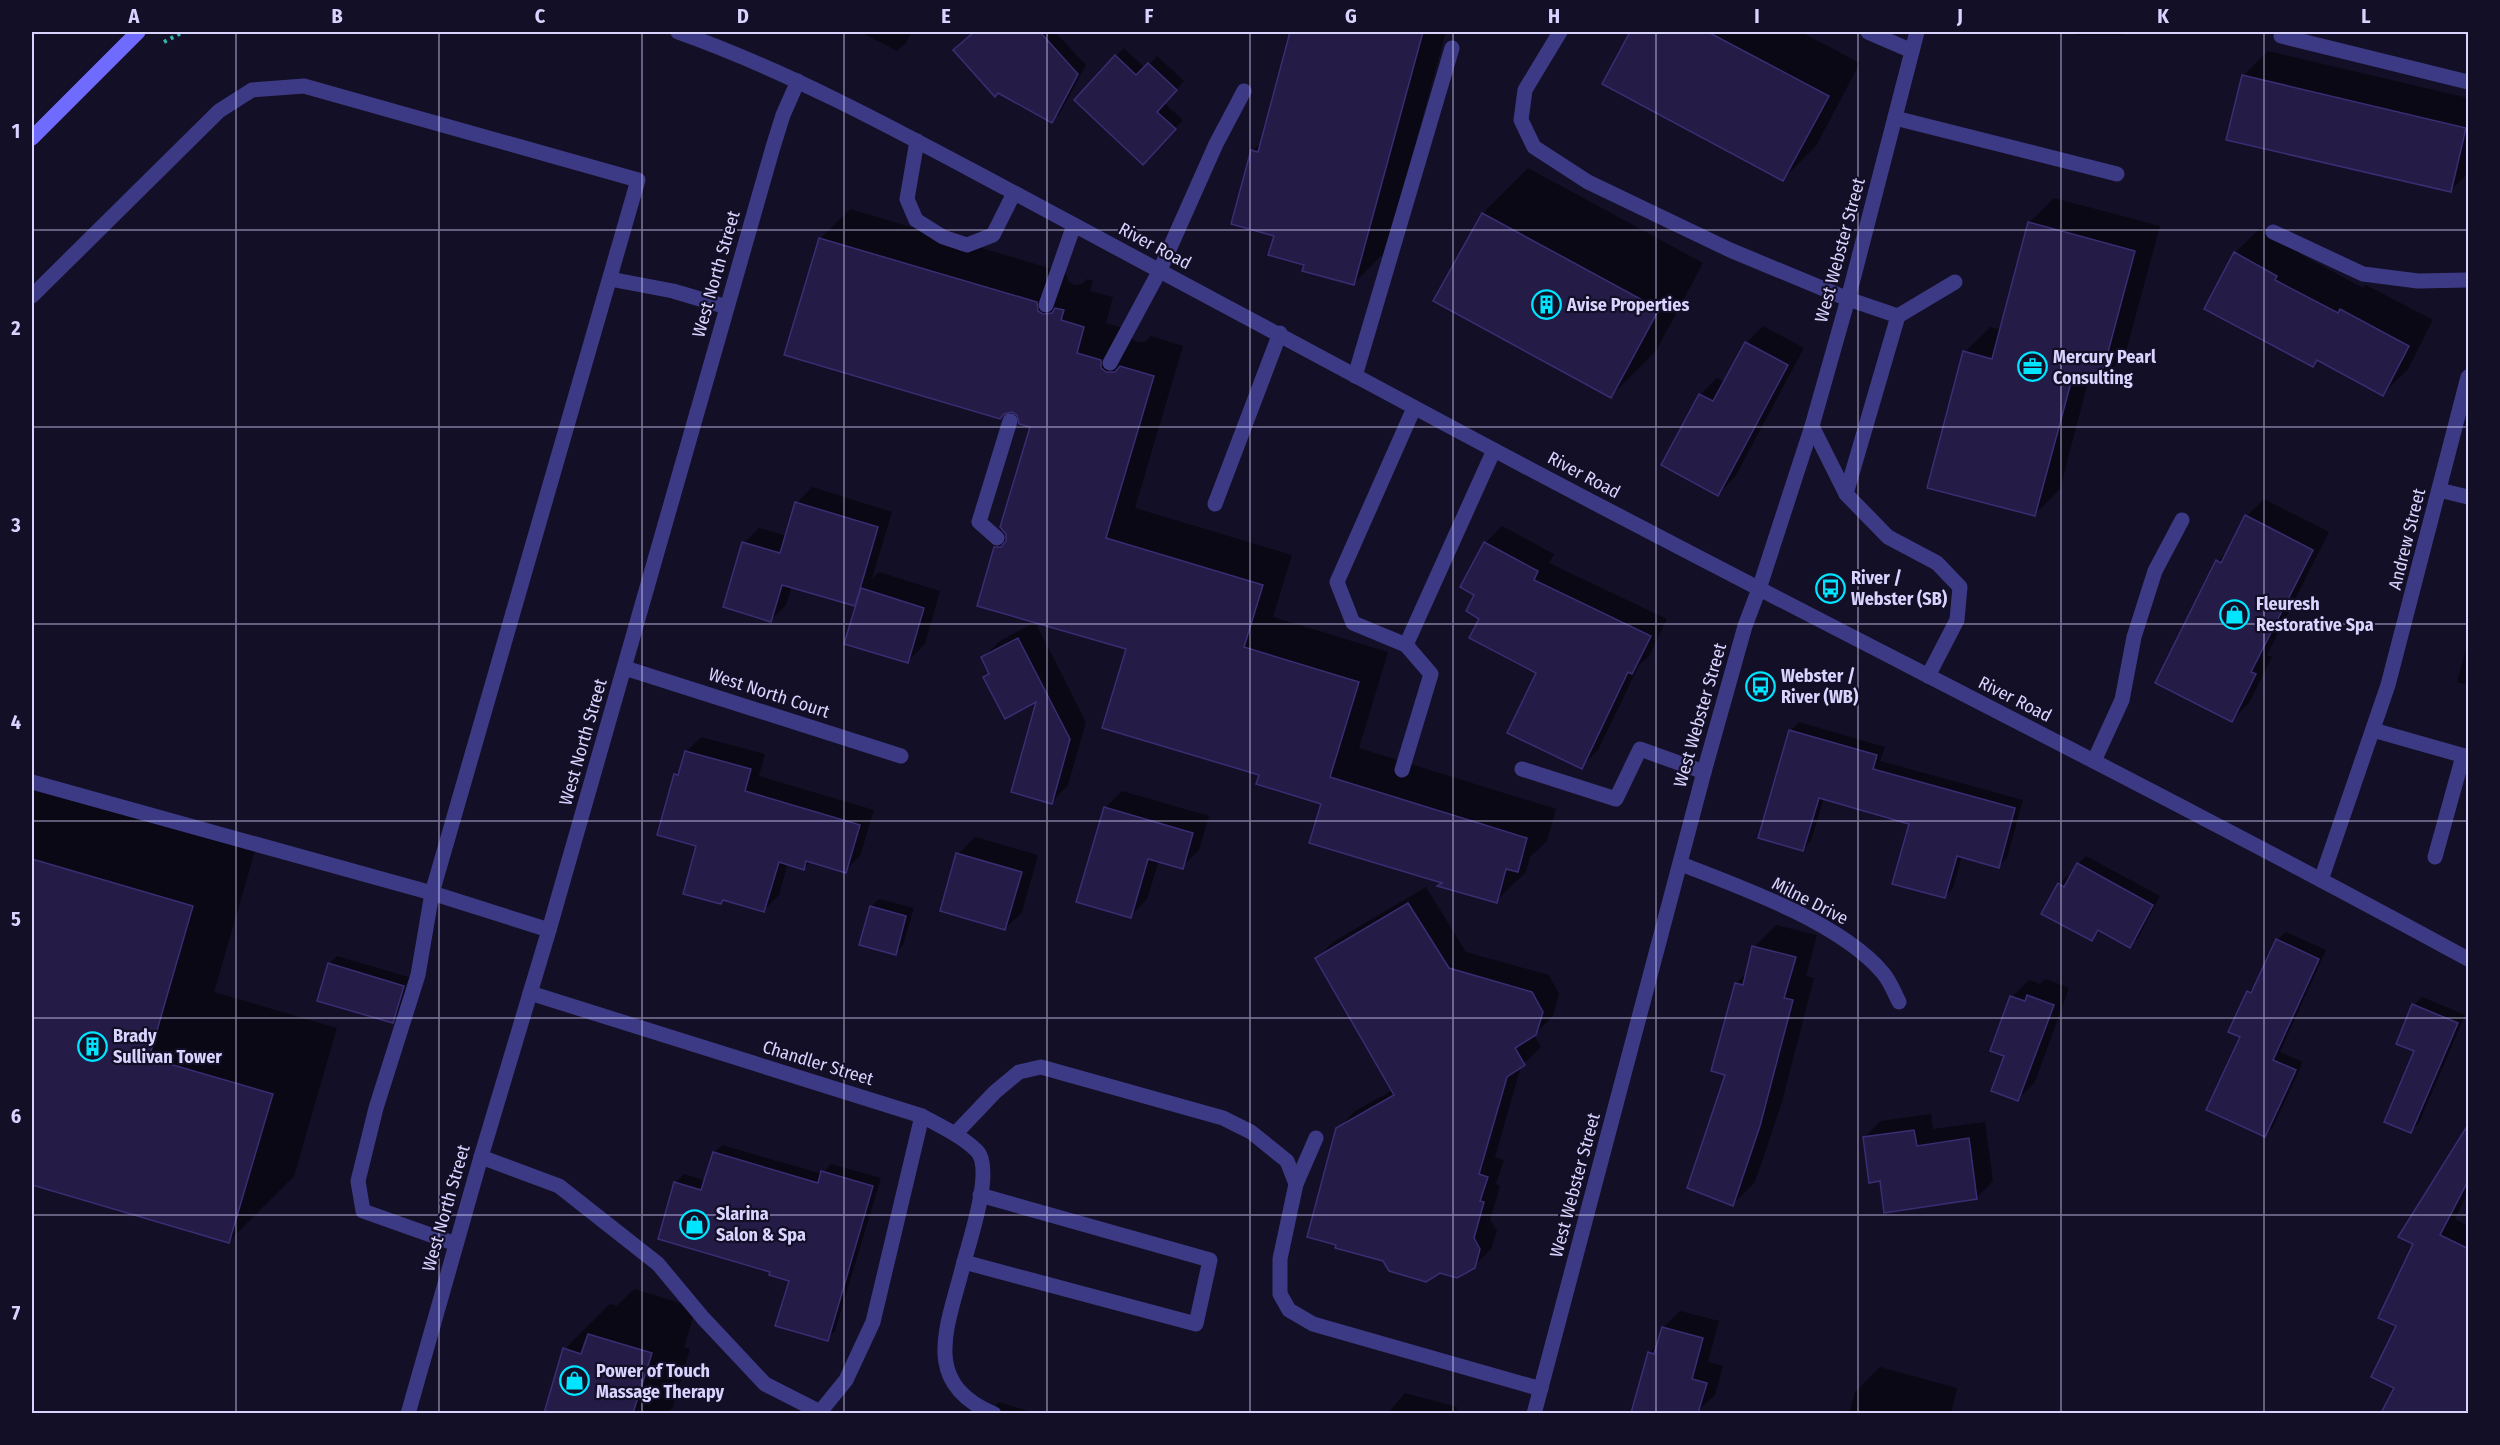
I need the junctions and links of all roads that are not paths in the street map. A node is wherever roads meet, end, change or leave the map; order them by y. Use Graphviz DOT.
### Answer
graph roads {
  1 [pos="138,32"];
  2 [pos="678,32"];
  3 [pos="1560,32"];
  4 [pos="1868,32"];
  5 [pos="1917,32"];
  6 [pos="2281,36"];
  7 [pos="1452,48"];
  8 [pos="1912,51"];
  9 [pos="798,81"];
  10 [pos="2469,82"];
  11 [pos="1244,91"];
  12 [pos="1894,118"];
  13 [pos="32,138"];
  14 [pos="917,141"];
  15 [pos="2117,174"];
  16 [pos="1014,193"];
  17 [pos="1074,225"];
  18 [pos="2273,232"];
  19 [pos="1160,270"];
  20 [pos="610,279"];
  21 [pos="2469,280"];
  22 [pos="1955,282"];
  23 [pos="32,296"];
  24 [pos="1848,299"];
  25 [pos="1046,305"];
  26 [pos="727,307"];
  27 [pos="1898,316"];
  28 [pos="1280,333"];
  29 [pos="1110,363"];
  30 [pos="1355,376"];
  31 [pos="2469,377"];
  32 [pos="1414,408"];
  33 [pos="1010,422"];
  34 [pos="1812,426"];
  35 [pos="1494,450"];
  36 [pos="2439,490"];
  37 [pos="1846,494"];
  38 [pos="2469,497"];
  39 [pos="1215,504"];
  40 [pos="2182,520"];
  41 [pos="997,537"];
  42 [pos="1758,589"];
  43 [pos="1406,645"];
  44 [pos="625,668"];
  45 [pos="1928,676"];
  46 [pos="2373,730"];
  47 [pos="901,756"];
  48 [pos="2466,757"];
  49 [pos="2094,761"];
  50 [pos="1522,769"];
  51 [pos="1402,770"];
  52 [pos="1704,772"];
  53 [pos="32,782"];
  54 [pos="2435,857"];
  55 [pos="1680,864"];
  56 [pos="2321,880"];
  57 [pos="432,893"];
  58 [pos="549,930"];
  59 [pos="2469,959"];
  60 [pos="530,993"];
  61 [pos="1899,1002"];
  62 [pos="922,1116"];
  63 [pos="955,1134"];
  64 [pos="1316,1138"];
  65 [pos="481,1157"];
  66 [pos="1296,1184"];
  67 [pos="980,1195"];
  68 [pos="456,1244"];
  69 [pos="964,1263"];
  70 [pos="1541,1389"];
  71 [pos="408,1413"];
  72 [pos="994,1413"];
  73 [pos="1534,1413"];
  1 -- 13 [label="main road"];
  2 -- 9 [label="street, River Road"];
  3 -- 24 [label="street"];
  4 -- 8 [label="street"];
  5 -- 8 [label="street, West Webster Street"];
  6 -- 10 [label="street"];
  7 -- 30 [label="street"];
  8 -- 12 [label="street, West Webster Street"];
  9 -- 14 [label="street, River Road"];
  9 -- 26 [label="street, West North Street"];
  11 -- 19 [label="street"];
  12 -- 15 [label="street"];
  12 -- 24 [label="street, West Webster Street"];
  14 -- 16 [label="street, River Road"];
  14 -- 16 [label="street"];
  16 -- 17 [label="street, River Road"];
  17 -- 19 [label="street, River Road"];
  17 -- 25 [label="street"];
  18 -- 21 [label="street"];
  19 -- 28 [label="street, River Road"];
  19 -- 29 [label="street"];
  20 -- 23 [label="street"];
  20 -- 26 [label="street"];
  20 -- 57 [label="street"];
  22 -- 27 [label="street"];
  24 -- 27 [label="street"];
  24 -- 34 [label="street, West Webster Street"];
  26 -- 44 [label="street, West North Street"];
  27 -- 37 [label="street"];
  28 -- 30 [label="street, River Road"];
  28 -- 39 [label="street"];
  30 -- 32 [label="street, River Road"];
  31 -- 36 [label="street, Andrew Street"];
  32 -- 35 [label="street, River Road"];
  32 -- 43 [label="street"];
  33 -- 41 [label="street"];
  34 -- 37 [label="street"];
  34 -- 42 [label="street, West Webster Street"];
  35 -- 42 [label="street, River Road"];
  35 -- 43 [label="street"];
  36 -- 38 [label="street"];
  36 -- 46 [label="street, Andrew Street"];
  37 -- 45 [label="street"];
  40 -- 49 [label="street"];
  42 -- 45 [label="street, River Road"];
  42 -- 52 [label="street, West Webster Street"];
  43 -- 51 [label="street"];
  44 -- 47 [label="street, West North Court"];
  44 -- 58 [label="street, West North Street"];
  45 -- 49 [label="street, River Road"];
  46 -- 48 [label="street"];
  46 -- 56 [label="street, Andrew Street"];
  48 -- 54 [label="street"];
  49 -- 56 [label="street, River Road"];
  50 -- 52 [label="street"];
  52 -- 55 [label="street, West Webster Street"];
  53 -- 57 [label="street"];
  55 -- 61 [label="street, Milne Drive"];
  55 -- 70 [label="street, West Webster Street"];
  56 -- 59 [label="street, River Road"];
  57 -- 58 [label="street"];
  57 -- 68 [label="street"];
  58 -- 60 [label="street, West North Street"];
  60 -- 62 [label="street, Chandler Street"];
  60 -- 65 [label="street, West North Street"];
  62 -- 63 [label="street, Chandler Street"];
  62 -- 65 [label="street"];
  63 -- 66 [label="street"];
  63 -- 67 [label="street, Chandler Street"];
  64 -- 66 [label="street"];
  65 -- 68 [label="street, West North Street"];
  66 -- 70 [label="street"];
  67 -- 69 [label="street, Chandler Street"];
  67 -- 69 [label="street"];
  68 -- 71 [label="street, West North Street"];
  69 -- 72 [label="street, Chandler Street"];
  70 -- 73 [label="street, West Webster Street"];
}
